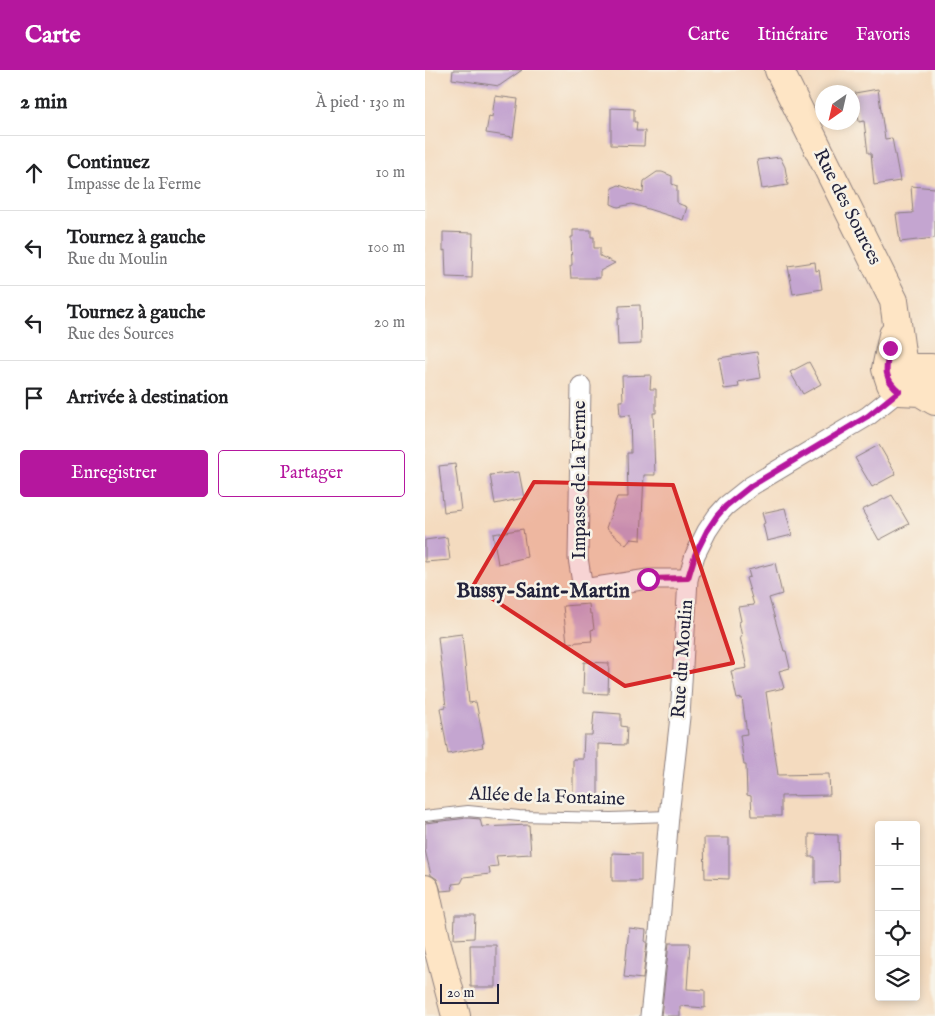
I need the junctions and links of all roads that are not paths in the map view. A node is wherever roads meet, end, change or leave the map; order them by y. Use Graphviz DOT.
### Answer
graph roads {
  1 [pos="779,70"];
  2 [pos="896,319"];
  3 [pos="934,369"];
  4 [pos="581,386"];
  5 [pos="899,391"];
  6 [pos="935,401"];
  7 [pos="688,578"];
  8 [pos="425,816"];
  9 [pos="669,816"];
  10 [pos="425,889"];
  11 [pos="431,944"];
  12 [pos="455,1016"];
  13 [pos="649,1016"];
  1 -- 2 [label="street, Rue des Sources"];
  2 -- 3 [label="street, Rue des Sources"];
  2 -- 5 [label="street, Rue des Sources"];
  3 -- 5 [label="street, Rue du Moulin"];
  4 -- 7 [label="street, Impasse de la Ferme"];
  5 -- 6 [label="street"];
  5 -- 7 [label="street, Rue du Moulin"];
  7 -- 9 [label="street, Rue du Moulin"];
  8 -- 9 [label="lane, Allée de la Fontaine"];
  9 -- 13 [label="street, Rue du Moulin"];
  10 -- 11 [label="street"];
  11 -- 12 [label="street"];
}
